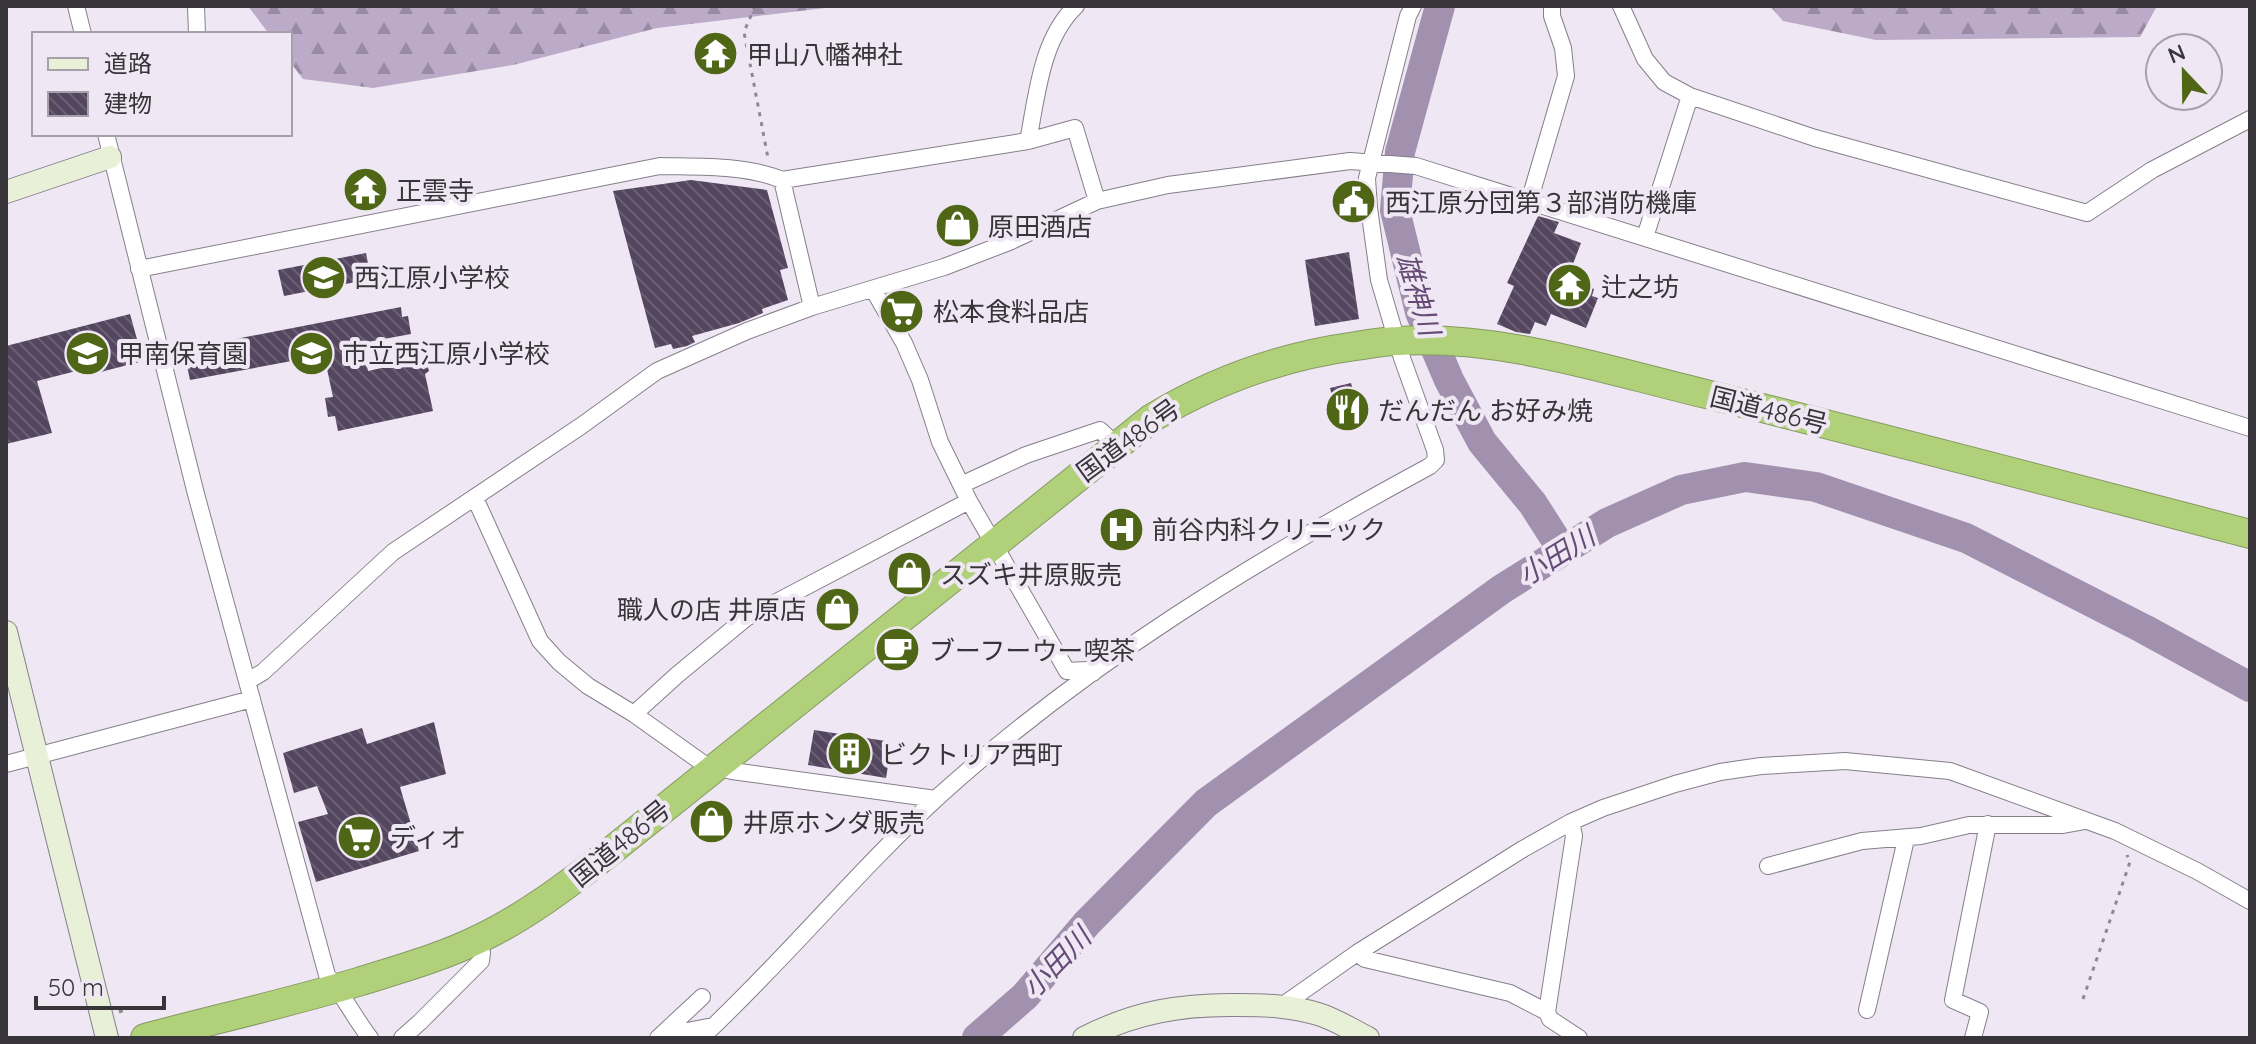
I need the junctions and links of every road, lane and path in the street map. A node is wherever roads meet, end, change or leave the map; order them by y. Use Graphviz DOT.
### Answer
graph roads {
  1 [pos="76,6"];
  2 [pos="196,6"];
  3 [pos="755,6"];
  4 [pos="1076,6"];
  5 [pos="1413,6"];
  6 [pos="1552,6"];
  7 [pos="1621,6"];
  8 [pos="82,32"];
  9 [pos="197,32"];
  10 [pos="1690,96"];
  11 [pos="2250,119"];
  12 [pos="106,136"];
  13 [pos="1028,141"];
  14 [pos="110,157"];
  15 [pos="1374,162"];
  16 [pos="777,178"];
  17 [pos="6,192"];
  18 [pos="1097,201"];
  19 [pos="1529,202"];
  20 [pos="1645,237"];
  21 [pos="139,269"];
  22 [pos="873,289"];
  23 [pos="812,307"];
  24 [pos="1401,341"];
  25 [pos="2250,428"];
  26 [pos="1116,445"];
  27 [pos="961,485"];
  28 [pos="475,498"];
  29 [pos="969,501"];
  30 [pos="2250,534"];
  31 [pos="994,544"];
  32 [pos="6,632"];
  33 [pos="1093,673"];
  34 [pos="248,681"];
  35 [pos="252,699"];
  36 [pos="634,714"];
  37 [pos="36,755"];
  38 [pos="6,764"];
  39 [pos="716,766"];
  40 [pos="936,799"];
  41 [pos="2088,821"];
  42 [pos="1571,822"];
  43 [pos="1988,824"];
  44 [pos="2115,831"];
  45 [pos="1906,839"];
  46 [pos="1768,866"];
  47 [pos="2250,901"];
  48 [pos="478,940"];
  49 [pos="1357,953"];
  50 [pos="337,988"];
  51 [pos="702,997"];
  52 [pos="2083,999"];
  53 [pos="1283,1005"];
  54 [pos="129,1008"];
  55 [pos="1867,1010"];
  56 [pos="119,1012"];
  57 [pos="1547,1012"];
  58 [pos="714,1026"];
  59 [pos="659,1037"];
  60 [pos="107,1038"];
  61 [pos="145,1038"];
  62 [pos="370,1038"];
  63 [pos="402,1038"];
  64 [pos="701,1038"];
  65 [pos="1084,1038"];
  66 [pos="1368,1038"];
  67 [pos="1579,1038"];
  68 [pos="1973,1038"];
  1 -- 8 [label="street"];
  2 -- 9 [label="street"];
  3 -- 16 [label="path"];
  4 -- 13 [label="street"];
  5 -- 15 [label="street"];
  6 -- 19 [label="street"];
  7 -- 10 [label="street"];
  10 -- 11 [label="street"];
  10 -- 20 [label="street"];
  12 -- 14 [label="street"];
  13 -- 16 [label="street"];
  13 -- 18 [label="street"];
  14 -- 17 [label="street"];
  14 -- 21 [label="street"];
  15 -- 18 [label="street"];
  15 -- 19 [label="street"];
  15 -- 24 [label="street"];
  16 -- 21 [label="street"];
  16 -- 23 [label="street"];
  18 -- 22 [label="street"];
  19 -- 20 [label="street"];
  20 -- 25 [label="street"];
  21 -- 34 [label="street"];
  22 -- 23 [label="street"];
  22 -- 27 [label="street"];
  23 -- 28 [label="street"];
  24 -- 26 [label="highway, 国道486号"];
  24 -- 30 [label="highway, 国道486号"];
  24 -- 33 [label="street"];
  26 -- 27 [label="street"];
  26 -- 31 [label="highway, 国道486号"];
  27 -- 29 [label="street"];
  28 -- 34 [label="street"];
  28 -- 36 [label="street"];
  29 -- 31 [label="street"];
  29 -- 36 [label="street"];
  31 -- 33 [label="street"];
  31 -- 39 [label="highway, 国道486号"];
  32 -- 37 [label="street"];
  33 -- 40 [label="street"];
  34 -- 35 [label="street"];
  35 -- 37 [label="street"];
  35 -- 50 [label="street"];
  36 -- 39 [label="street"];
  37 -- 38 [label="street"];
  37 -- 60 [label="street"];
  39 -- 40 [label="street"];
  39 -- 48 [label="highway, 国道486号"];
  40 -- 58 [label="street"];
  41 -- 42 [label="street"];
  41 -- 43 [label="street"];
  41 -- 44 [label="street"];
  42 -- 49 [label="street"];
  42 -- 57 [label="street"];
  43 -- 45 [label="street"];
  43 -- 68 [label="street"];
  44 -- 47 [label="street"];
  44 -- 52 [label="path"];
  45 -- 46 [label="street"];
  45 -- 55 [label="street"];
  48 -- 50 [label="highway, 国道486号"];
  48 -- 63 [label="street"];
  49 -- 53 [label="street"];
  49 -- 57 [label="street"];
  50 -- 61 [label="highway, 国道486号"];
  50 -- 62 [label="street"];
  51 -- 59 [label="street"];
  53 -- 65 [label="street"];
  53 -- 66 [label="street"];
  54 -- 56 [label="path"];
  57 -- 67 [label="street"];
  58 -- 59 [label="street"];
  58 -- 64 [label="street"];
}
